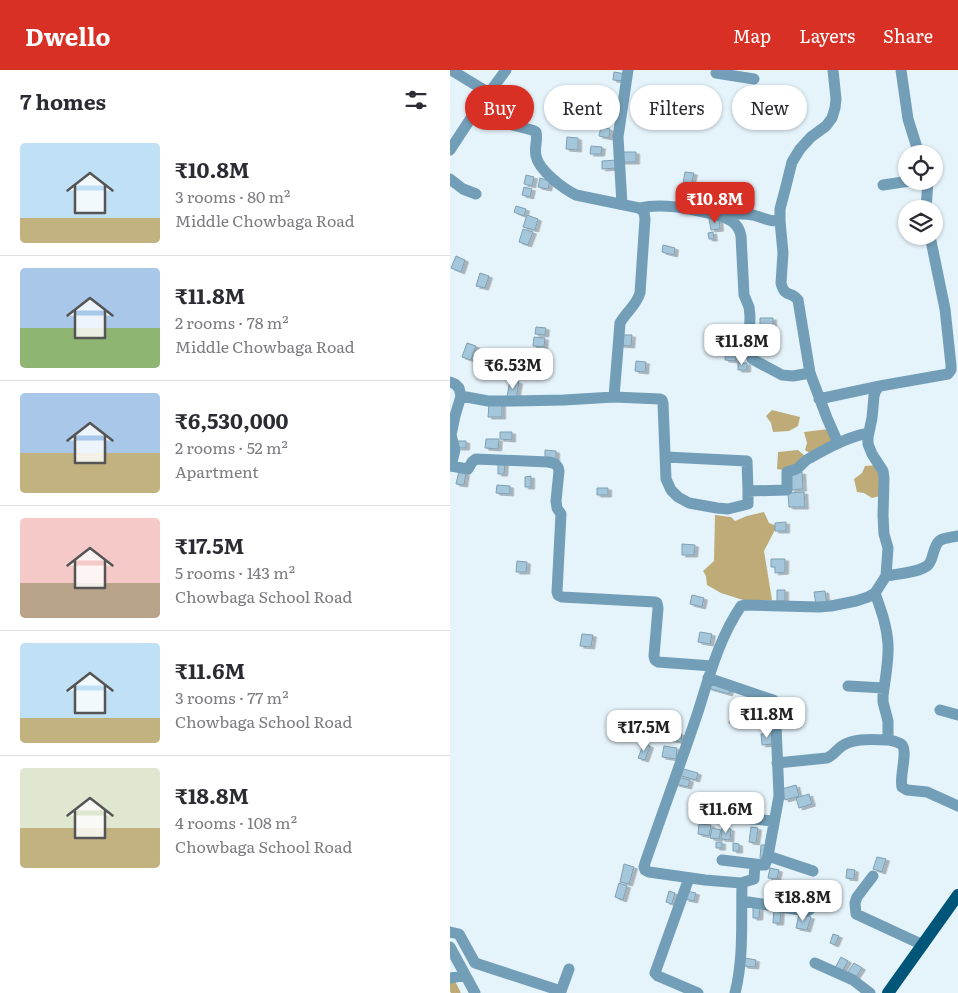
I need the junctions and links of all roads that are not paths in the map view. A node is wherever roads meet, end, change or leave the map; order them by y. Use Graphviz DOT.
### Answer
graph roads {
  1 [pos="451,70"];
  2 [pos="506,70"];
  3 [pos="628,70"];
  4 [pos="717,70"];
  5 [pos="833,70"];
  6 [pos="901,70"];
  7 [pos="754,79"];
  8 [pos="476,85"];
  9 [pos="495,85"];
  10 [pos="465,127"];
  11 [pos="529,130"];
  12 [pos="916,145"];
  13 [pos="450,150"];
  14 [pos="450,179"];
  15 [pos="898,183"];
  16 [pos="883,185"];
  17 [pos="476,194"];
  18 [pos="622,204"];
  19 [pos="638,208"];
  20 [pos="716,215"];
  21 [pos="780,221"];
  22 [pos="932,245"];
  23 [pos="810,373"];
  24 [pos="450,382"];
  25 [pos="880,386"];
  26 [pos="461,396"];
  27 [pos="614,397"];
  28 [pos="819,399"];
  29 [pos="452,415"];
  30 [pos="869,433"];
  31 [pos="838,443"];
  32 [pos="666,457"];
  33 [pos="451,466"];
  34 [pos="748,491"];
  35 [pos="958,536"];
  36 [pos="886,576"];
  37 [pos="875,593"];
  38 [pos="712,666"];
  39 [pos="708,678"];
  40 [pos="848,686"];
  41 [pos="884,688"];
  42 [pos="940,710"];
  43 [pos="958,714"];
  44 [pos="889,740"];
  45 [pos="777,763"];
  46 [pos="958,806"];
  47 [pos="696,814"];
  48 [pos="774,822"];
  49 [pos="768,856"];
  50 [pos="722,860"];
  51 [pos="755,864"];
  52 [pos="813,871"];
  53 [pos="873,876"];
  54 [pos="689,878"];
  55 [pos="741,883"];
  56 [pos="958,895"];
  57 [pos="742,900"];
  58 [pos="812,907"];
  59 [pos="450,932"];
  60 [pos="923,945"];
  61 [pos="450,946"];
  62 [pos="815,963"];
  63 [pos="569,969"];
  64 [pos="457,977"];
  65 [pos="478,992"];
  66 [pos="698,993"];
  67 [pos="735,993"];
  68 [pos="870,993"];
  69 [pos="888,993"];
  1 -- 8 [label="street"];
  2 -- 9 [label="street"];
  3 -- 18 [label="street"];
  4 -- 7 [label="street"];
  5 -- 21 [label="street"];
  6 -- 12 [label="street"];
  10 -- 13 [label="street"];
  11 -- 18 [label="street"];
  14 -- 17 [label="street"];
  15 -- 16 [label="street"];
  18 -- 19 [label="street"];
  19 -- 20 [label="street"];
  19 -- 27 [label="street"];
  20 -- 21 [label="street"];
  20 -- 23 [label="street"];
  21 -- 23 [label="street"];
  22 -- 25 [label="street"];
  23 -- 28 [label="street"];
  24 -- 26 [label="street"];
  25 -- 28 [label="street"];
  25 -- 30 [label="street"];
  26 -- 27 [label="street"];
  26 -- 29 [label="street"];
  27 -- 32 [label="street"];
  28 -- 31 [label="street"];
  29 -- 33 [label="street"];
  30 -- 31 [label="street"];
  30 -- 36 [label="street"];
  31 -- 34 [label="street"];
  32 -- 34 [label="street"];
  32 -- 34 [label="street"];
  33 -- 38 [label="street"];
  35 -- 36 [label="street"];
  36 -- 37 [label="street"];
  37 -- 38 [label="street"];
  37 -- 41 [label="street"];
  38 -- 39 [label="street"];
  39 -- 45 [label="street"];
  39 -- 54 [label="street"];
  40 -- 41 [label="street"];
  41 -- 44 [label="street"];
  42 -- 43 [label="street"];
  44 -- 45 [label="street"];
  44 -- 46 [label="street"];
  45 -- 48 [label="street"];
  47 -- 48 [label="street"];
  48 -- 49 [label="street"];
  49 -- 51 [label="street"];
  49 -- 52 [label="street"];
  50 -- 51 [label="street"];
  51 -- 55 [label="street"];
  53 -- 60 [label="street"];
  54 -- 55 [label="street"];
  54 -- 66 [label="street"];
  55 -- 57 [label="street"];
  56 -- 60 [label="main road"];
  57 -- 58 [label="street"];
  57 -- 67 [label="street"];
  59 -- 63 [label="street"];
  60 -- 69 [label="main road"];
  61 -- 64 [label="street"];
  62 -- 68 [label="street"];
  64 -- 65 [label="street"];
}
